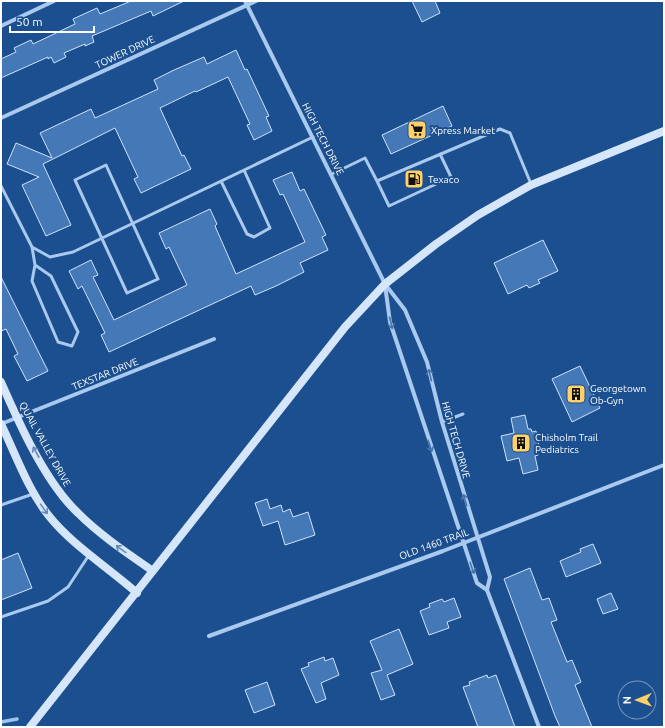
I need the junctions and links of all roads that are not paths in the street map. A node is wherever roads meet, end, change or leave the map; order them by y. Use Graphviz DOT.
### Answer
graph roads {
  1 [pos="54,1"];
  2 [pos="256,1"];
  3 [pos="246,3"];
  4 [pos="1,26"];
  5 [pos="1,118"];
  6 [pos="664,131"];
  7 [pos="313,137"];
  8 [pos="440,154"];
  9 [pos="244,170"];
  10 [pos="332,174"];
  11 [pos="221,181"];
  12 [pos="377,181"];
  13 [pos="531,185"];
  14 [pos="1,186"];
  15 [pos="132,223"];
  16 [pos="101,238"];
  17 [pos="32,247"];
  18 [pos="35,265"];
  19 [pos="385,284"];
  20 [pos="214,339"];
  21 [pos="1,382"];
  22 [pos="463,414"];
  23 [pos="16,417"];
  24 [pos="442,422"];
  25 [pos="1,424"];
  26 [pos="664,465"];
  27 [pos="34,493"];
  28 [pos="1,505"];
  29 [pos="476,538"];
  30 [pos="463,542"];
  31 [pos="90,553"];
  32 [pos="152,571"];
  33 [pos="487,590"];
  34 [pos="137,593"];
  35 [pos="1,617"];
  36 [pos="208,636"];
  37 [pos="30,727"];
  38 [pos="539,727"];
  1 -- 4 [label="street"];
  2 -- 3 [label="street, TOWER DRIVE"];
  3 -- 5 [label="street, TOWER DRIVE"];
  3 -- 7 [label="street, HIGH TECH DRIVE"];
  6 -- 13 [label="main road"];
  7 -- 9 [label="lane"];
  7 -- 10 [label="street, HIGH TECH DRIVE"];
  8 -- 12 [label="lane"];
  8 -- 12 [label="lane"];
  8 -- 13 [label="lane"];
  9 -- 11 [label="lane"];
  9 -- 11 [label="lane"];
  10 -- 12 [label="lane"];
  10 -- 19 [label="street, HIGH TECH DRIVE"];
  11 -- 15 [label="lane"];
  13 -- 19 [label="main road"];
  14 -- 17 [label="lane"];
  15 -- 16 [label="lane"];
  15 -- 16 [label="lane"];
  15 -- 16 [label="lane"];
  16 -- 17 [label="lane"];
  17 -- 18 [label="lane"];
  18 -- 18 [label="lane"];
  24 -- 19 [label="street, HIGH TECH DRIVE, one-way"];
  19 -- 30 [label="street, HIGH TECH DRIVE, one-way"];
  19 -- 32 [label="main road"];
  20 -- 23 [label="street, TEXSTAR DRIVE"];
  21 -- 23 [label="main road, QUAIL VALLEY DRIVE"];
  22 -- 24 [label="lane"];
  23 -- 25 [label="street, TEXSTAR DRIVE"];
  32 -- 23 [label="main road, QUAIL VALLEY DRIVE, one-way"];
  29 -- 24 [label="street, HIGH TECH DRIVE, one-way"];
  25 -- 27 [label="main road"];
  26 -- 29 [label="street, OLD 1460 TRAIL"];
  27 -- 28 [label="lane"];
  27 -- 31 [label="main road, one-way"];
  29 -- 30 [label="street, OLD 1460 TRAIL"];
  29 -- 33 [label="street, HIGH TECH DRIVE"];
  30 -- 33 [label="street, HIGH TECH DRIVE, one-way"];
  30 -- 36 [label="street, OLD 1460 TRAIL"];
  31 -- 34 [label="main road"];
  31 -- 35 [label="lane"];
  32 -- 34 [label="main road"];
  33 -- 38 [label="street"];
  34 -- 37 [label="main road"];
}
